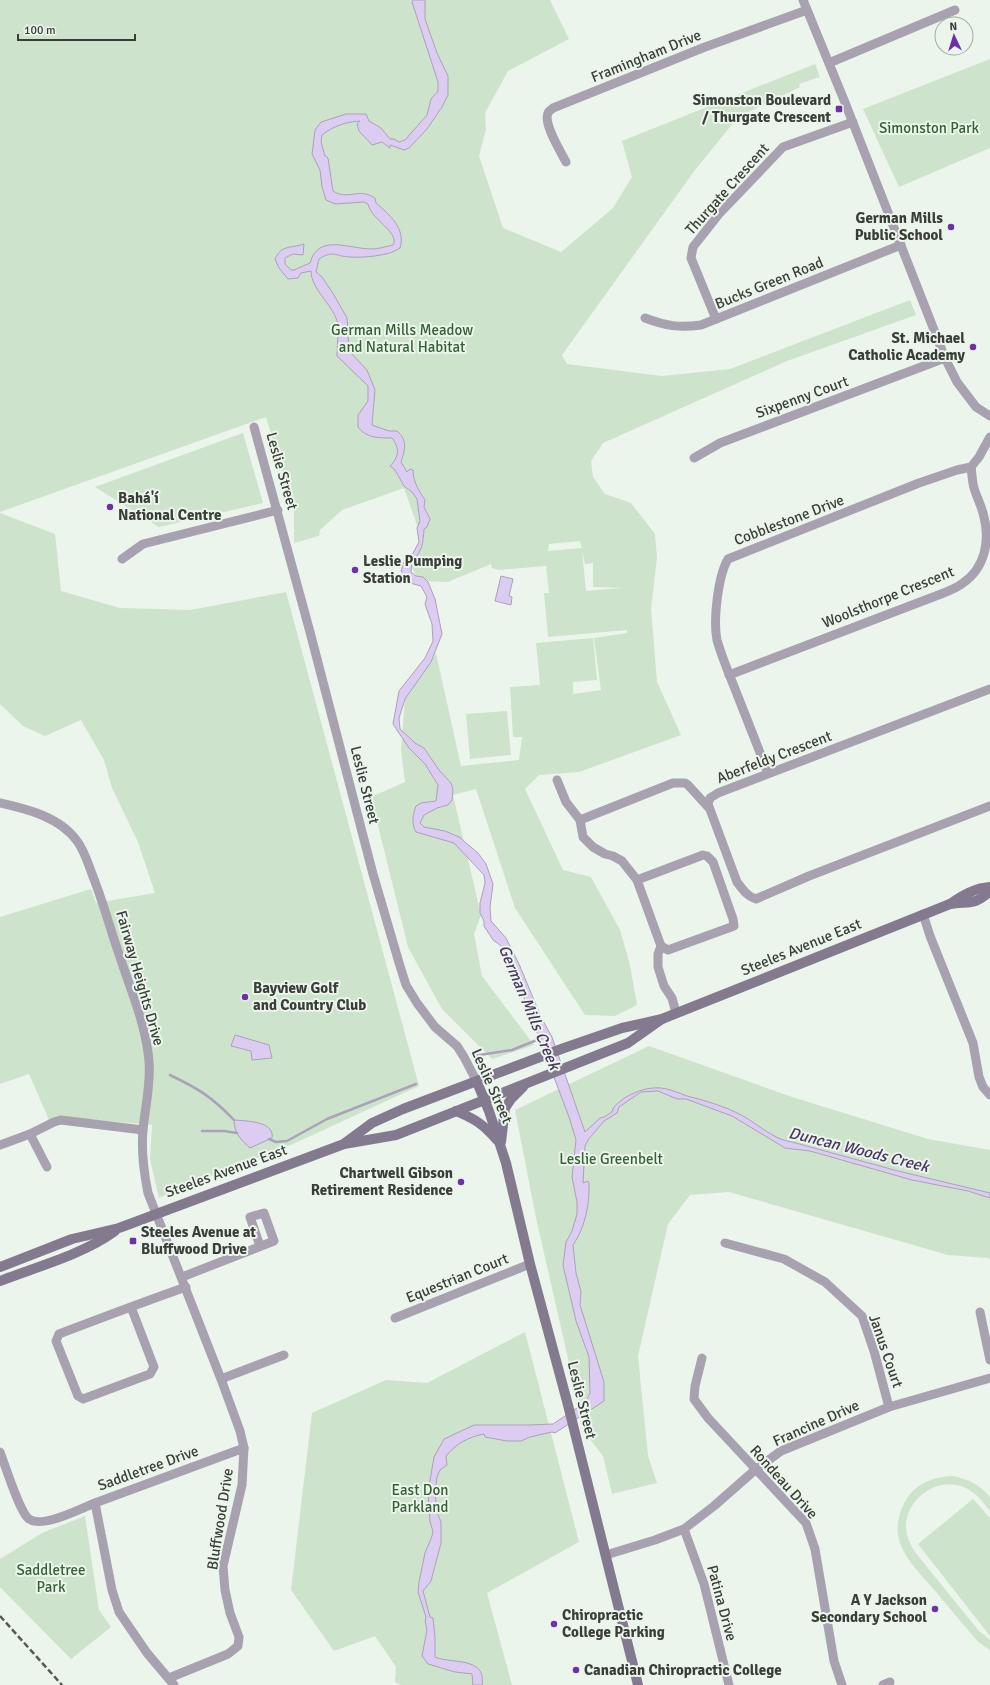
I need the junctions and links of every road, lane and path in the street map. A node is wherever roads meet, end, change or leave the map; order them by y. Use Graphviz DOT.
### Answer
graph roads {
  1 [pos="803,0"];
  2 [pos="807,10"];
  3 [pos="955,10"];
  4 [pos="829,63"];
  5 [pos="853,122"];
  6 [pos="566,162"];
  7 [pos="901,245"];
  8 [pos="645,318"];
  9 [pos="716,319"];
  10 [pos="945,358"];
  11 [pos="990,416"];
  12 [pos="254,427"];
  13 [pos="990,437"];
  14 [pos="694,458"];
  15 [pos="971,466"];
  16 [pos="278,510"];
  17 [pos="122,559"];
  18 [pos="729,675"];
  19 [pos="990,689"];
  20 [pos="768,773"];
  21 [pos="557,780"];
  22 [pos="0,803"];
  23 [pos="12,806"];
  24 [pos="990,806"];
  25 [pos="0,808"];
  26 [pos="709,808"];
  27 [pos="580,820"];
  28 [pos="637,880"];
  29 [pos="990,886"];
  30 [pos="990,891"];
  31 [pos="950,904"];
  32 [pos="923,914"];
  33 [pos="661,946"];
  34 [pos="676,1013"];
  35 [pos="662,1018"];
  36 [pos="477,1082"];
  37 [pos="525,1084"];
  38 [pos="990,1095"];
  39 [pos="484,1100"];
  40 [pos="456,1111"];
  41 [pos="143,1130"];
  42 [pos="30,1134"];
  43 [pos="344,1144"];
  44 [pos="501,1144"];
  45 [pos="0,1145"];
  46 [pos="47,1167"];
  47 [pos="157,1213"];
  48 [pos="119,1228"];
  49 [pos="725,1243"];
  50 [pos="260,1246"];
  51 [pos="530,1264"];
  52 [pos="0,1267"];
  53 [pos="182,1277"];
  54 [pos="0,1281"];
  55 [pos="186,1287"];
  56 [pos="131,1307"];
  57 [pos="980,1312"];
  58 [pos="395,1318"];
  59 [pos="284,1355"];
  60 [pos="702,1358"];
  61 [pos="990,1360"];
  62 [pos="990,1378"];
  63 [pos="221,1379"];
  64 [pos="889,1407"];
  65 [pos="244,1448"];
  66 [pos="0,1452"];
  67 [pos="755,1470"];
  68 [pos="95,1503"];
  69 [pos="684,1530"];
  70 [pos="606,1555"];
  71 [pos="171,1682"];
  72 [pos="638,1685"];
  73 [pos="728,1685"];
  74 [pos="842,1685"];
  1 -- 2 [label="street"];
  2 -- 4 [label="street"];
  2 -- 6 [label="street, Framingham Drive"];
  3 -- 4 [label="street"];
  4 -- 5 [label="street"];
  5 -- 7 [label="street"];
  5 -- 9 [label="street, Thurgate Crescent"];
  7 -- 9 [label="street, Bucks Green Road"];
  7 -- 10 [label="street"];
  8 -- 9 [label="street, Bucks Green Road"];
  10 -- 11 [label="street"];
  10 -- 14 [label="street, Sixpenny Court"];
  12 -- 16 [label="street, Leslie Street"];
  13 -- 15 [label="street"];
  15 -- 18 [label="street, Woolsthorpe Crescent"];
  15 -- 18 [label="street, Cobblestone Drive"];
  16 -- 17 [label="street"];
  16 -- 36 [label="street, Leslie Street"];
  18 -- 20 [label="street, Cobblestone Drive"];
  19 -- 20 [label="street, Aberfeldy Crescent"];
  20 -- 26 [label="street, Aberfeldy Crescent"];
  21 -- 27 [label="street"];
  22 -- 23 [label="street, Fairway Heights Drive"];
  23 -- 25 [label="street"];
  23 -- 41 [label="street, Fairway Heights Drive"];
  24 -- 26 [label="street"];
  26 -- 27 [label="street"];
  27 -- 28 [label="street"];
  28 -- 33 [label="street"];
  28 -- 33 [label="street"];
  29 -- 31 [label="main road, Steeles Avenue East"];
  30 -- 31 [label="main road, Steeles Avenue East"];
  31 -- 32 [label="main road, Steeles Avenue East"];
  32 -- 34 [label="main road, Steeles Avenue East"];
  32 -- 38 [label="street"];
  33 -- 34 [label="street"];
  34 -- 35 [label="main road, Steeles Avenue East"];
  35 -- 36 [label="main road, Steeles Avenue East"];
  35 -- 37 [label="main road, Steeles Avenue East"];
  36 -- 39 [label="main road, Leslie Street"];
  36 -- 43 [label="main road, Steeles Avenue East"];
  37 -- 39 [label="main road, Steeles Avenue East"];
  37 -- 44 [label="main road"];
  39 -- 40 [label="main road, Steeles Avenue East"];
  39 -- 44 [label="main road, Leslie Street"];
  40 -- 43 [label="main road, Steeles Avenue East"];
  40 -- 44 [label="main road"];
  41 -- 42 [label="street"];
  41 -- 47 [label="street, Fairway Heights Drive"];
  42 -- 45 [label="street"];
  42 -- 46 [label="street"];
  43 -- 47 [label="main road, Steeles Avenue East"];
  44 -- 51 [label="main road, Leslie Street"];
  47 -- 48 [label="main road, Steeles Avenue East"];
  47 -- 53 [label="street, Bluffwood Drive"];
  48 -- 52 [label="main road, Steeles Avenue East"];
  48 -- 54 [label="main road, Steeles Avenue East"];
  49 -- 64 [label="street, Janus Court"];
  50 -- 53 [label="street"];
  51 -- 58 [label="street, Equestrian Court"];
  51 -- 70 [label="main road, Leslie Street"];
  53 -- 55 [label="street, Bluffwood Drive"];
  55 -- 56 [label="street"];
  55 -- 63 [label="street, Bluffwood Drive"];
  56 -- 56 [label="street"];
  57 -- 61 [label="street"];
  59 -- 63 [label="street"];
  60 -- 67 [label="street, Rondeau Drive"];
  62 -- 64 [label="street, Francine Drive"];
  63 -- 65 [label="street, Bluffwood Drive"];
  64 -- 67 [label="street, Francine Drive"];
  65 -- 68 [label="street, Saddletree Drive"];
  65 -- 71 [label="street, Bluffwood Drive"];
  66 -- 68 [label="street"];
  67 -- 69 [label="street, Francine Drive"];
  67 -- 74 [label="street, Rondeau Drive"];
  68 -- 71 [label="street, Saddletree Drive"];
  69 -- 70 [label="street, Francine Drive"];
  69 -- 73 [label="street, Patina Drive"];
  70 -- 72 [label="main road, Leslie Street"];
}
